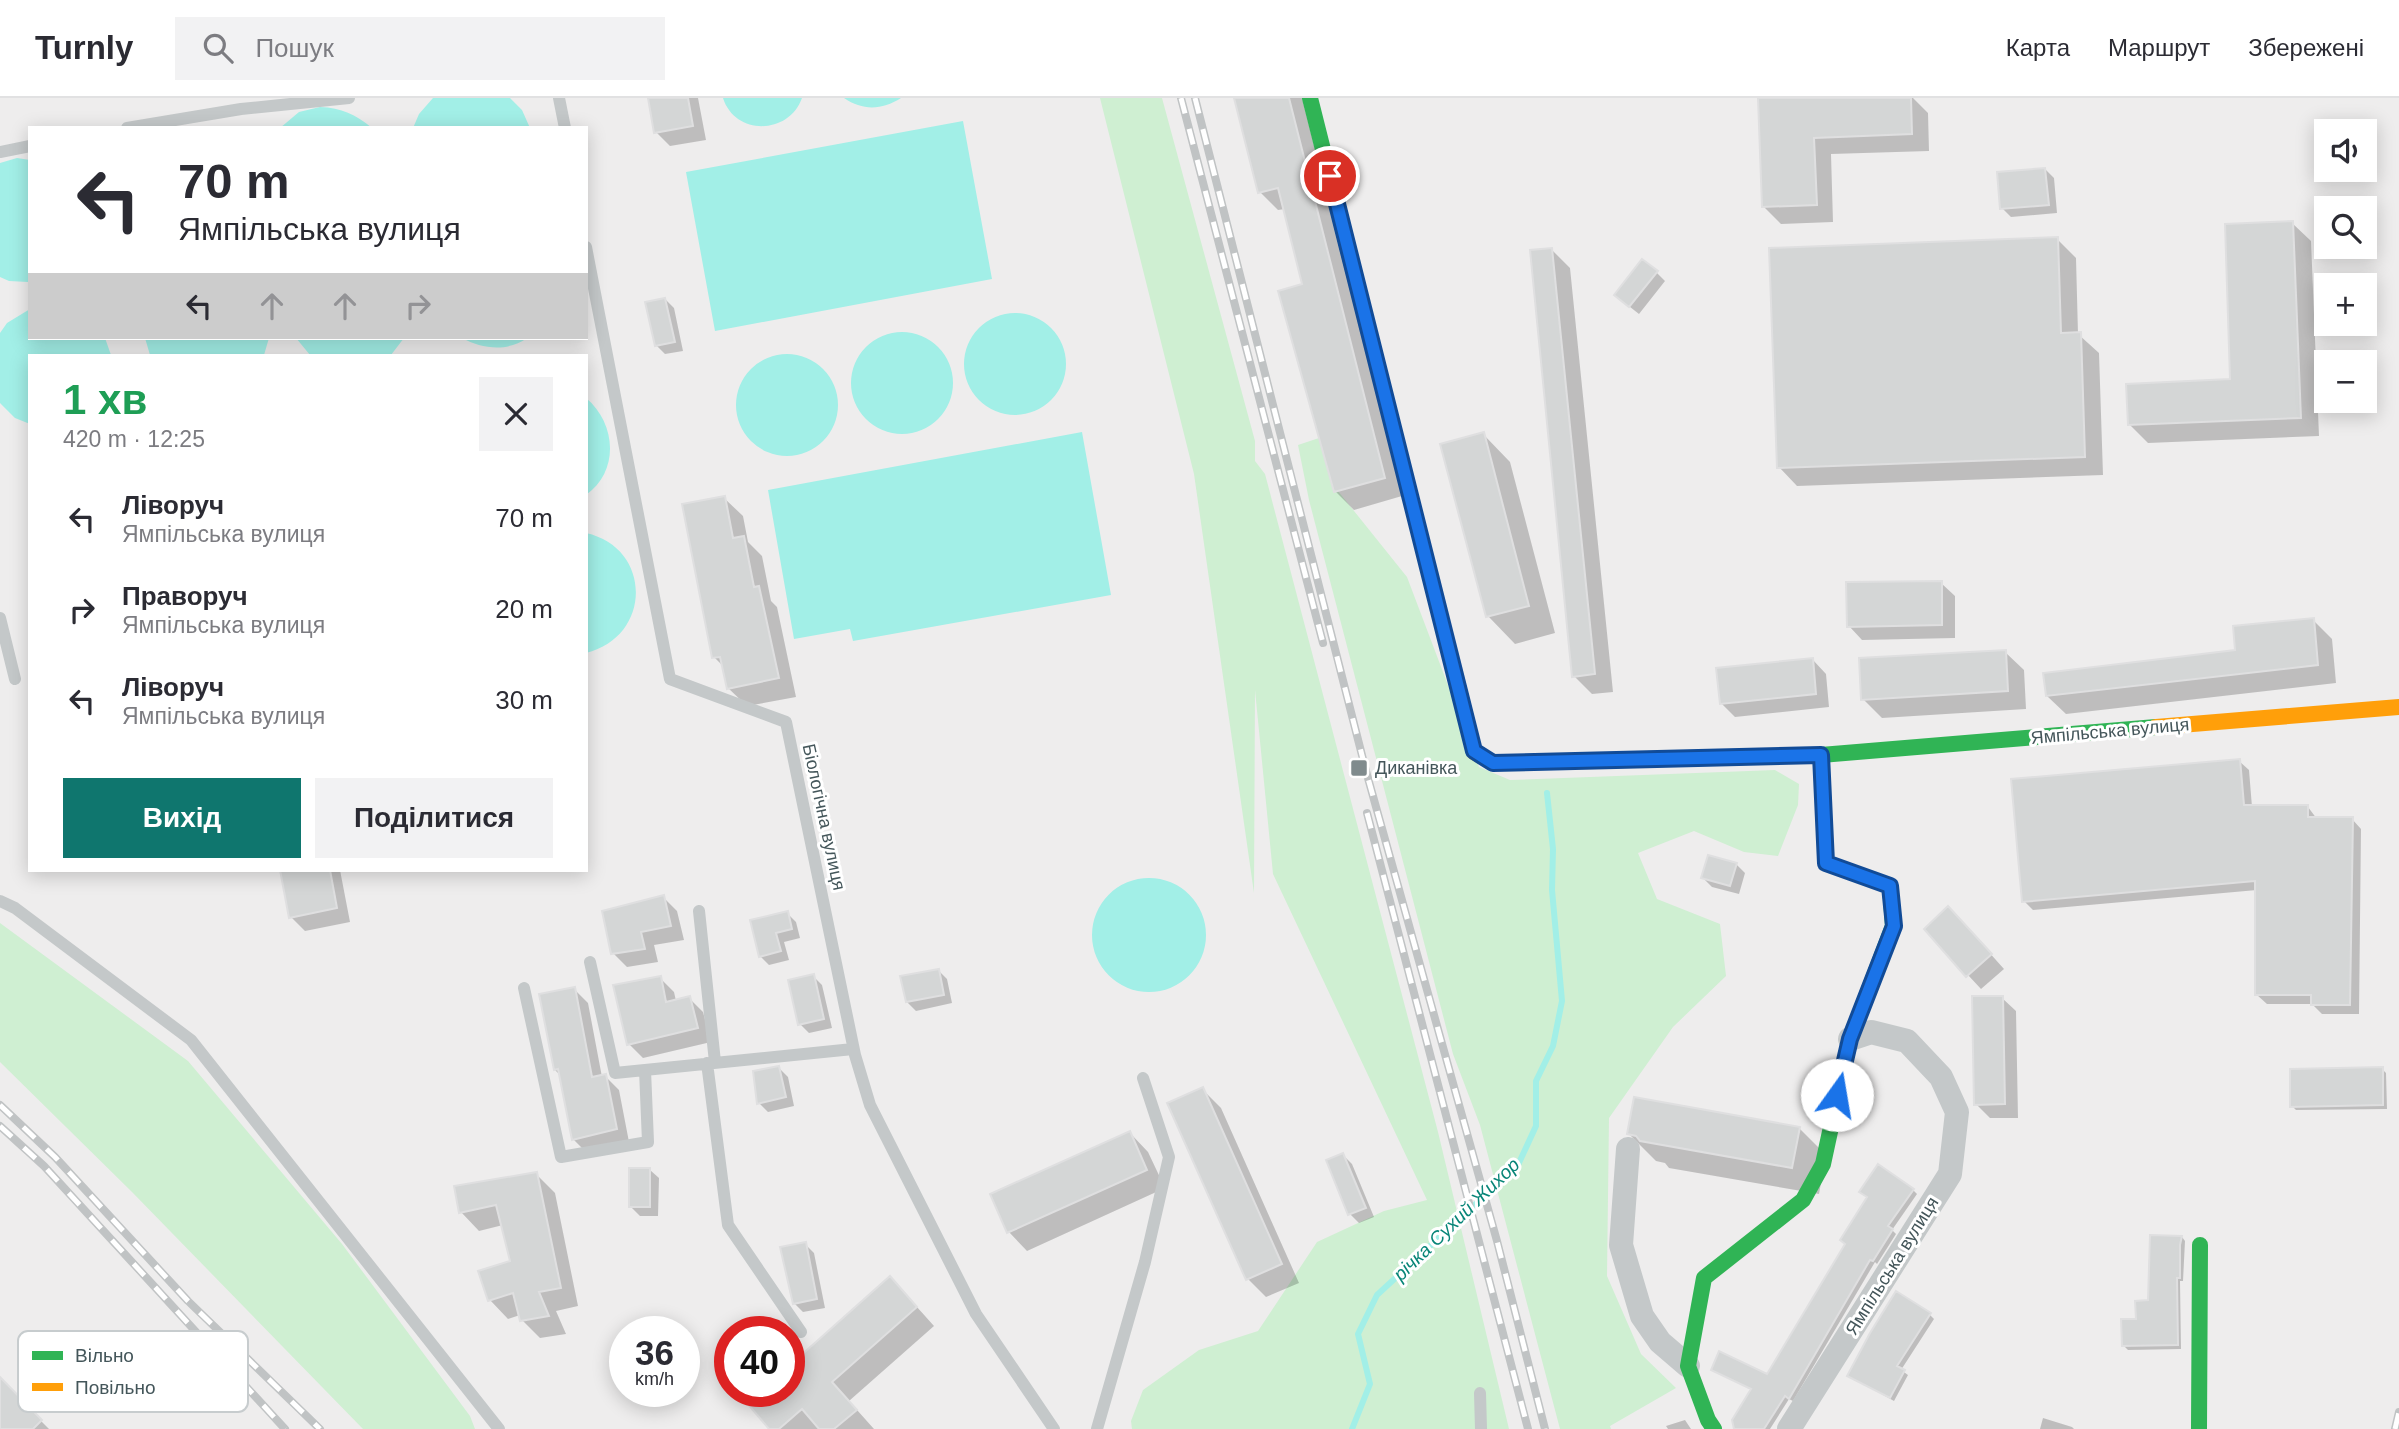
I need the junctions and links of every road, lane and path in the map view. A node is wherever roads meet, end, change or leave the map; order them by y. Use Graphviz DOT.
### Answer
graph roads {
  1 [pos="349,98"];
  2 [pos="559,98"];
  3 [pos="1310,98"];
  4 [pos="139,126"];
  5 [pos="565,126"];
  6 [pos="28,146"];
  7 [pos="0,152"];
  8 [pos="588,257"];
  9 [pos="0,618"];
  10 [pos="15,679"];
  11 [pos="2399,706"];
  12 [pos="1821,755"];
  13 [pos="0,901"];
  14 [pos="699,911"];
  15 [pos="590,962"];
  16 [pos="524,988"];
  17 [pos="1850,1039"];
  18 [pos="853,1049"];
  19 [pos="710,1062"];
  20 [pos="645,1070"];
  21 [pos="1143,1078"];
  22 [pos="1628,1149"];
  23 [pos="2200,1245"];
  24 [pos="790,1316"];
  25 [pos="1688,1366"];
  26 [pos="1480,1393"];
  27 [pos="499,1429"];
  28 [pos="1054,1429"];
  29 [pos="1097,1429"];
  30 [pos="1481,1429"];
  31 [pos="1714,1429"];
  32 [pos="1789,1429"];
  33 [pos="2199,1429"];
  1 -- 4 [label="lane"];
  2 -- 5 [label="lane"];
  3 -- 12 [label="street, Ямпільська вулиця"];
  6 -- 7 [label="lane"];
  8 -- 18 [label="lane, Біологічна вулиця"];
  9 -- 10 [label="lane"];
  11 -- 12 [label="street, Ямпільська вулиця"];
  12 -- 17 [label="street"];
  13 -- 27 [label="lane"];
  14 -- 19 [label="lane"];
  15 -- 20 [label="lane"];
  16 -- 20 [label="lane"];
  17 -- 25 [label="street"];
  17 -- 32 [label="street, Ямпільська вулиця"];
  18 -- 19 [label="lane"];
  18 -- 28 [label="lane, Біологічна вулиця"];
  19 -- 20 [label="lane"];
  19 -- 24 [label="lane"];
  21 -- 29 [label="lane"];
  22 -- 25 [label="street"];
  23 -- 33 [label="street"];
  25 -- 31 [label="street"];
  26 -- 30 [label="lane"];
}
